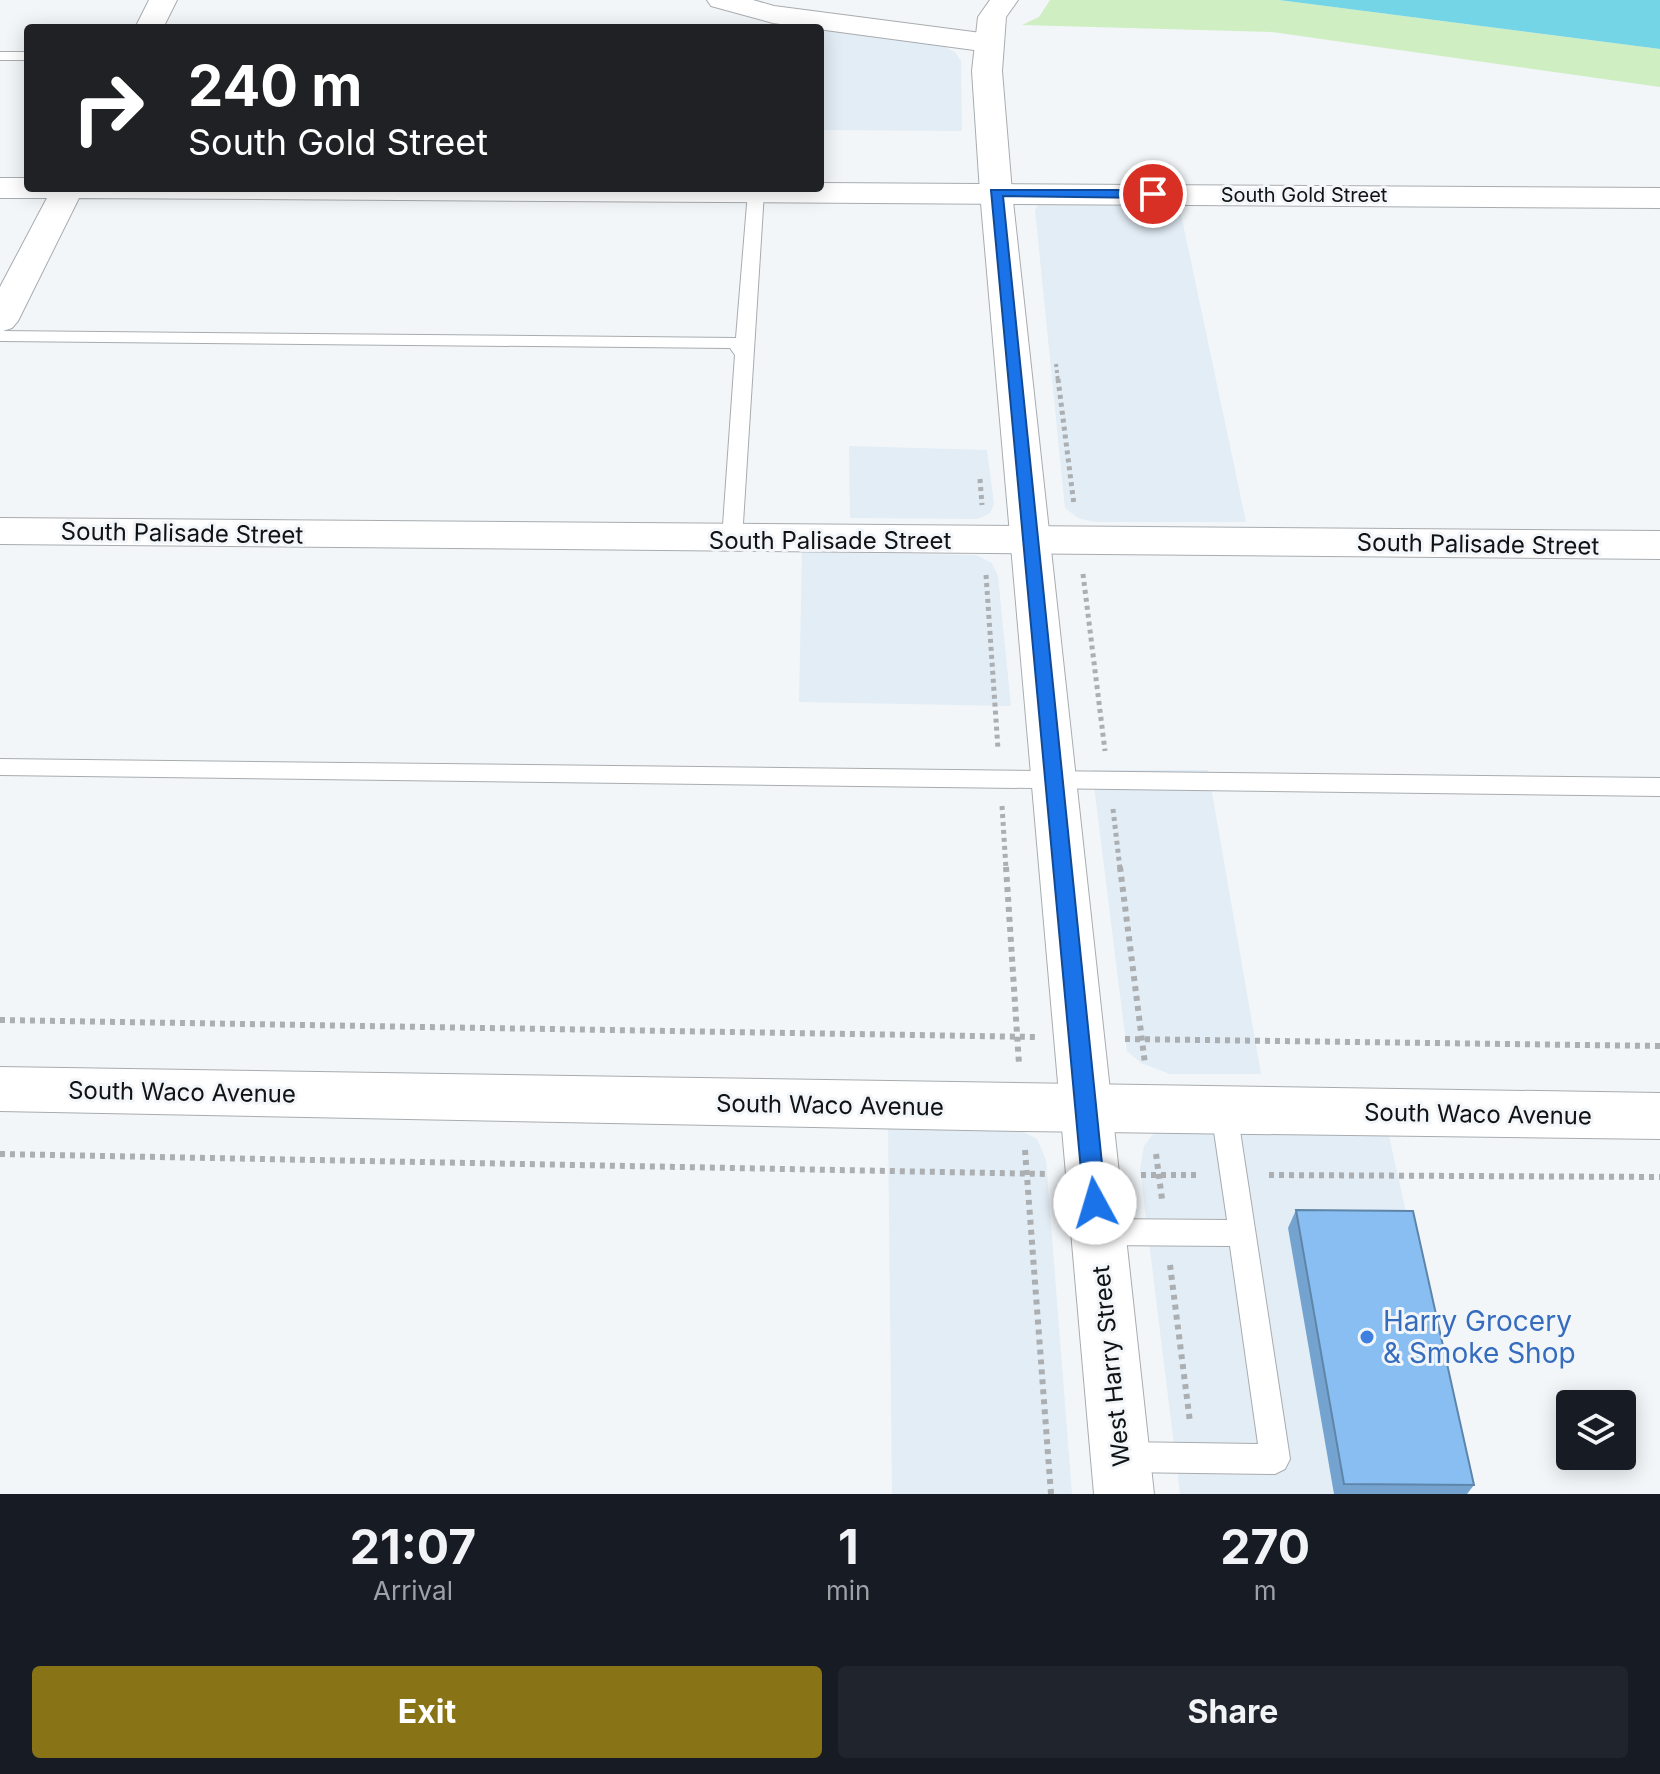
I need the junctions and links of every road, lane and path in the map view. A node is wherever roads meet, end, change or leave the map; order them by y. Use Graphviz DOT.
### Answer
graph roads {
  1 [pos="163,0"];
  2 [pos="721,0"];
  3 [pos="995,20"];
  4 [pos="151,24"];
  5 [pos="0,56"];
  6 [pos="24,56"];
  7 [pos="0,188"];
  8 [pos="24,188"];
  9 [pos="66,192"];
  10 [pos="756,192"];
  11 [pos="996,192"];
  12 [pos="1660,198"];
  13 [pos="0,321"];
  14 [pos="0,336"];
  15 [pos="744,354"];
  16 [pos="980,478"];
  17 [pos="0,531"];
  18 [pos="732,539"];
  19 [pos="984,541"];
  20 [pos="1029,541"];
  21 [pos="1660,545"];
  22 [pos="0,767"];
  23 [pos="1000,778"];
  24 [pos="1053,779"];
  25 [pos="1660,787"];
  26 [pos="0,1020"];
  27 [pos="1017,1037"];
  28 [pos="1079,1038"];
  29 [pos="1660,1046"];
  30 [pos="0,1089"];
  31 [pos="1022,1108"];
  32 [pos="1086,1109"];
  33 [pos="1224,1111"];
  34 [pos="1660,1116"];
  35 [pos="0,1154"];
  36 [pos="1027,1174"];
  37 [pos="1092,1174"];
  38 [pos="1233,1175"];
  39 [pos="1660,1177"];
  40 [pos="1098,1232"];
  41 [pos="1241,1233"];
  42 [pos="1122,1476"];
  43 [pos="1051,1494"];
  1 -- 4 [label="street"];
  2 -- 3 [label="street"];
  3 -- 11 [label="street, West Harry Street"];
  5 -- 6 [label="lane"];
  7 -- 8 [label="street"];
  9 -- 13 [label="street"];
  10 -- 11 [label="street, South Gold Street"];
  10 -- 15 [label="lane"];
  11 -- 12 [label="street, South Gold Street"];
  11 -- 20 [label="street, West Harry Street"];
  14 -- 15 [label="lane"];
  15 -- 18 [label="lane"];
  16 -- 19 [label="path"];
  17 -- 18 [label="street, South Palisade Street"];
  18 -- 19 [label="street, South Palisade Street"];
  19 -- 20 [label="street, South Palisade Street"];
  19 -- 23 [label="path"];
  20 -- 21 [label="street, South Palisade Street"];
  20 -- 24 [label="street, West Harry Street"];
  22 -- 23 [label="lane"];
  23 -- 24 [label="lane"];
  23 -- 27 [label="path"];
  24 -- 25 [label="lane"];
  24 -- 28 [label="street, West Harry Street"];
  26 -- 27 [label="path"];
  27 -- 28 [label="path"];
  27 -- 31 [label="path"];
  28 -- 29 [label="path"];
  28 -- 32 [label="street, West Harry Street"];
  30 -- 31 [label="street, South Waco Avenue"];
  31 -- 32 [label="street, South Waco Avenue"];
  31 -- 36 [label="path"];
  32 -- 33 [label="street, South Waco Avenue"];
  32 -- 37 [label="street, West Harry Street"];
  33 -- 34 [label="street, South Waco Avenue"];
  33 -- 38 [label="lane"];
  35 -- 36 [label="path"];
  36 -- 37 [label="path"];
  36 -- 43 [label="path"];
  37 -- 38 [label="path"];
  37 -- 40 [label="street, West Harry Street"];
  38 -- 39 [label="path"];
  38 -- 41 [label="lane"];
  40 -- 41 [label="lane"];
  40 -- 42 [label="street, West Harry Street"];
  41 -- 42 [label="lane"];
}
